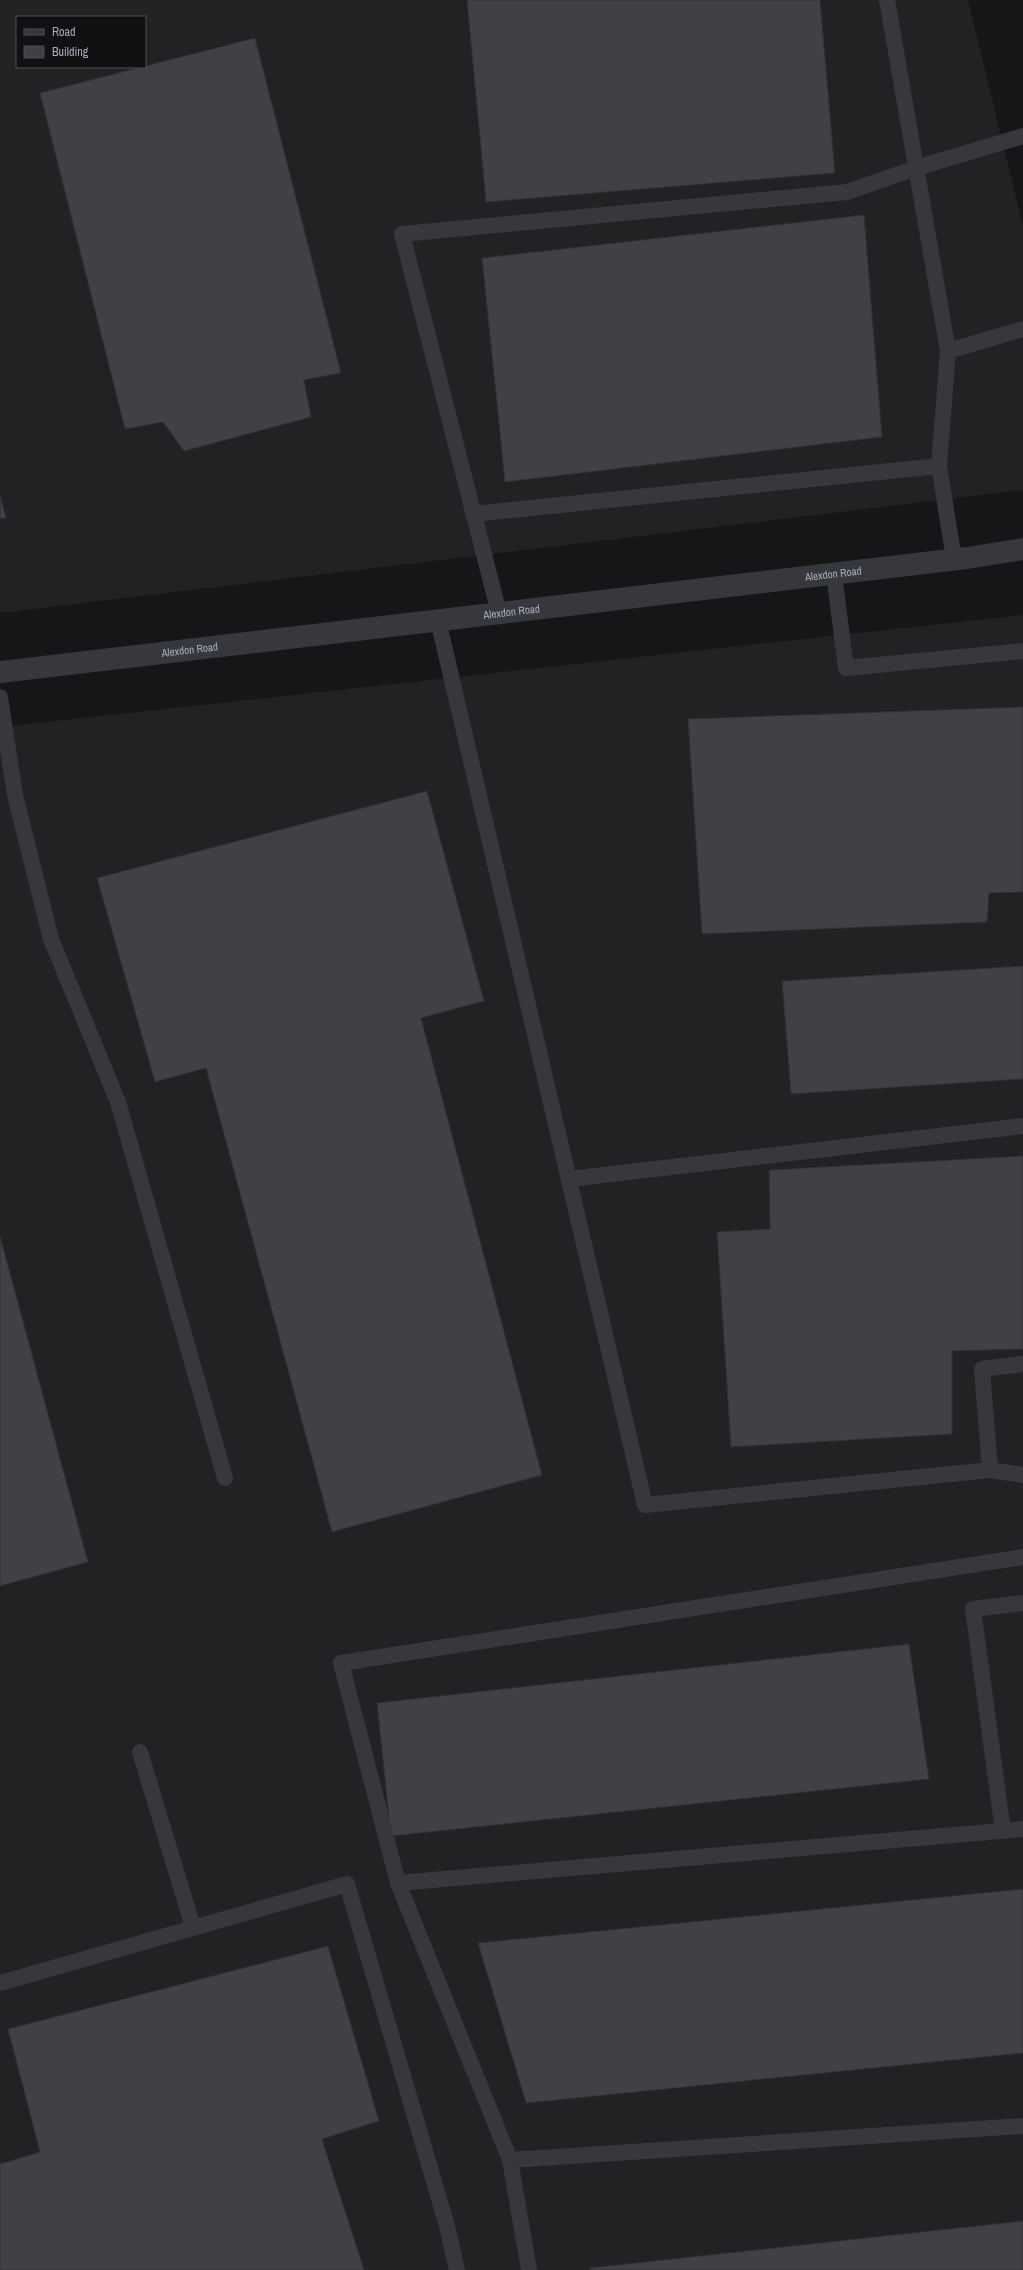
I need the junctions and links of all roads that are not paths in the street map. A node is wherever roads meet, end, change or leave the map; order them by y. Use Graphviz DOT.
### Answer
graph roads {
  1 [pos="887,0"];
  2 [pos="1023,136"];
  3 [pos="916,168"];
  4 [pos="1023,329"];
  5 [pos="948,351"];
  6 [pos="939,466"];
  7 [pos="473,514"];
  8 [pos="1023,549"];
  9 [pos="954,559"];
  10 [pos="834,574"];
  11 [pos="499,613"];
  12 [pos="438,620"];
  13 [pos="1023,651"];
  14 [pos="0,672"];
  15 [pos="0,698"];
  16 [pos="1023,1126"];
  17 [pos="569,1179"];
  18 [pos="1023,1364"];
  19 [pos="990,1470"];
  20 [pos="1023,1475"];
  21 [pos="226,1478"];
  22 [pos="1023,1557"];
  23 [pos="1023,1602"];
  24 [pos="140,1752"];
  25 [pos="1023,1829"];
  26 [pos="1003,1831"];
  27 [pos="398,1883"];
  28 [pos="193,1927"];
  29 [pos="0,1983"];
  30 [pos="1023,2126"];
  31 [pos="510,2160"];
  32 [pos="457,2270"];
  33 [pos="529,2270"];
  1 -- 3 [label="lane"];
  2 -- 3 [label="lane"];
  3 -- 5 [label="lane"];
  3 -- 7 [label="lane"];
  4 -- 5 [label="lane"];
  5 -- 6 [label="lane"];
  6 -- 7 [label="lane"];
  6 -- 9 [label="lane"];
  7 -- 11 [label="lane"];
  8 -- 9 [label="street, Alexdon Road"];
  9 -- 10 [label="street, Alexdon Road"];
  10 -- 11 [label="street, Alexdon Road"];
  10 -- 13 [label="lane"];
  11 -- 12 [label="street, Alexdon Road"];
  12 -- 14 [label="street, Alexdon Road"];
  12 -- 17 [label="lane"];
  15 -- 21 [label="lane"];
  16 -- 17 [label="lane"];
  17 -- 19 [label="lane"];
  18 -- 19 [label="lane"];
  19 -- 20 [label="lane"];
  22 -- 27 [label="lane"];
  23 -- 26 [label="lane"];
  24 -- 28 [label="lane"];
  25 -- 26 [label="lane"];
  26 -- 27 [label="lane"];
  27 -- 31 [label="lane"];
  28 -- 29 [label="lane"];
  28 -- 32 [label="lane"];
  30 -- 31 [label="lane"];
  31 -- 33 [label="lane"];
}
